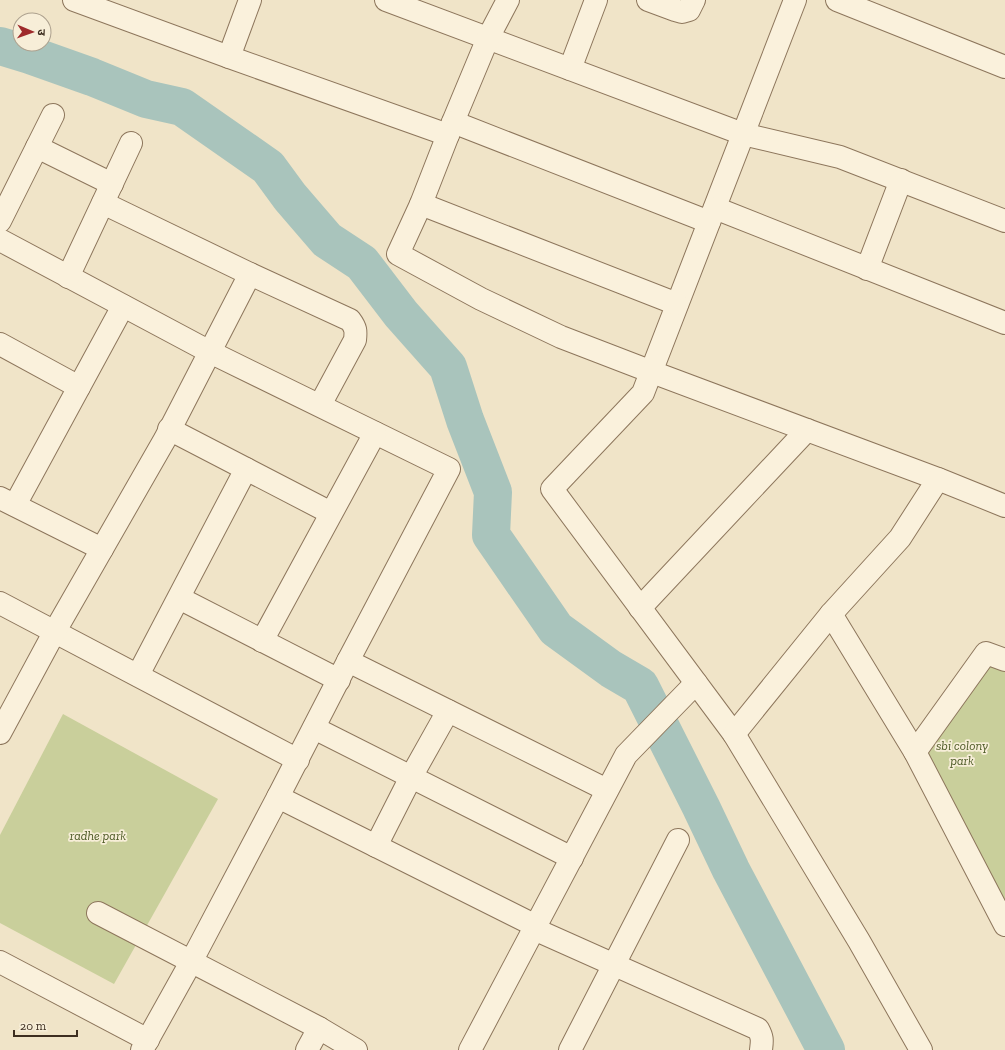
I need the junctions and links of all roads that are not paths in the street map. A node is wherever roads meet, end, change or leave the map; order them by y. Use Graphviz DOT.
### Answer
graph roads {
  1 [pos="74,0"];
  2 [pos="250,0"];
  3 [pos="386,0"];
  4 [pos="508,0"];
  5 [pos="596,0"];
  6 [pos="648,0"];
  7 [pos="694,0"];
  8 [pos="795,0"];
  9 [pos="837,0"];
  10 [pos="488,38"];
  11 [pos="229,57"];
  12 [pos="1005,67"];
  13 [pos="570,69"];
  14 [pos="53,115"];
  15 [pos="450,128"];
  16 [pos="744,134"];
  17 [pos="131,143"];
  18 [pos="37,147"];
  19 [pos="901,180"];
  20 [pos="108,193"];
  21 [pos="421,204"];
  22 [pos="712,215"];
  23 [pos="0,221"];
  24 [pos="1005,221"];
  25 [pos="0,240"];
  26 [pos="867,269"];
  27 [pos="250,274"];
  28 [pos="68,277"];
  29 [pos="677,304"];
  30 [pos="123,306"];
  31 [pos="1005,323"];
  32 [pos="0,344"];
  33 [pos="210,352"];
  34 [pos="652,372"];
  35 [pos="79,387"];
  36 [pos="320,405"];
  37 [pos="169,429"];
  38 [pos="807,430"];
  39 [pos="375,432"];
  40 [pos="246,469"];
  41 [pos="938,479"];
  42 [pos="7,501"];
  43 [pos="1005,506"];
  44 [pos="331,513"];
  45 [pos="102,549"];
  46 [pos="179,598"];
  47 [pos="0,602"];
  48 [pos="640,608"];
  49 [pos="831,614"];
  50 [pos="55,632"];
  51 [pos="262,641"];
  52 [pos="1005,660"];
  53 [pos="344,670"];
  54 [pos="138,675"];
  55 [pos="696,683"];
  56 [pos="448,711"];
  57 [pos="314,728"];
  58 [pos="0,733"];
  59 [pos="734,734"];
  60 [pos="915,752"];
  61 [pos="298,760"];
  62 [pos="411,777"];
  63 [pos="607,790"];
  64 [pos="278,797"];
  65 [pos="678,840"];
  66 [pos="376,846"];
  67 [pos="572,858"];
  68 [pos="98,913"];
  69 [pos="1005,925"];
  70 [pos="535,927"];
  71 [pos="0,962"];
  72 [pos="191,962"];
  73 [pos="614,964"];
  74 [pos="319,1028"];
  75 [pos="145,1045"];
  76 [pos="307,1050"];
  77 [pos="356,1050"];
  78 [pos="470,1050"];
  79 [pos="570,1050"];
  80 [pos="761,1050"];
  81 [pos="921,1050"];
  1 -- 11 [label="street"];
  2 -- 11 [label="street"];
  3 -- 10 [label="street"];
  4 -- 10 [label="street"];
  5 -- 13 [label="street"];
  6 -- 7 [label="street"];
  8 -- 16 [label="street"];
  9 -- 12 [label="street"];
  10 -- 13 [label="street"];
  10 -- 15 [label="street"];
  11 -- 15 [label="street"];
  13 -- 16 [label="street"];
  14 -- 18 [label="street"];
  15 -- 21 [label="street"];
  15 -- 22 [label="street"];
  16 -- 19 [label="street"];
  16 -- 22 [label="street"];
  17 -- 20 [label="street"];
  18 -- 20 [label="street"];
  18 -- 23 [label="street"];
  19 -- 24 [label="street"];
  19 -- 26 [label="street"];
  20 -- 27 [label="street"];
  20 -- 28 [label="street"];
  21 -- 29 [label="street"];
  21 -- 34 [label="street"];
  22 -- 26 [label="street"];
  22 -- 29 [label="street"];
  25 -- 28 [label="street"];
  26 -- 31 [label="street"];
  27 -- 33 [label="street"];
  27 -- 36 [label="street"];
  28 -- 30 [label="street"];
  29 -- 34 [label="street"];
  30 -- 33 [label="street"];
  30 -- 35 [label="street"];
  32 -- 35 [label="street"];
  33 -- 36 [label="street"];
  33 -- 37 [label="street"];
  34 -- 38 [label="street"];
  34 -- 48 [label="street"];
  35 -- 42 [label="street"];
  36 -- 39 [label="street"];
  37 -- 40 [label="street"];
  37 -- 45 [label="street"];
  38 -- 41 [label="street"];
  38 -- 48 [label="street"];
  39 -- 44 [label="street"];
  39 -- 53 [label="street"];
  40 -- 44 [label="street"];
  40 -- 46 [label="street"];
  41 -- 43 [label="street"];
  41 -- 49 [label="street"];
  42 -- 45 [label="street"];
  44 -- 51 [label="street"];
  45 -- 50 [label="street"];
  46 -- 51 [label="street"];
  46 -- 54 [label="street"];
  47 -- 50 [label="street"];
  48 -- 55 [label="street"];
  49 -- 59 [label="street"];
  49 -- 60 [label="street"];
  50 -- 54 [label="street"];
  50 -- 58 [label="street"];
  51 -- 53 [label="street"];
  52 -- 60 [label="street"];
  53 -- 56 [label="street"];
  53 -- 57 [label="street"];
  54 -- 61 [label="street"];
  55 -- 59 [label="street"];
  55 -- 63 [label="street"];
  56 -- 62 [label="street"];
  56 -- 63 [label="street"];
  57 -- 61 [label="street"];
  57 -- 62 [label="street"];
  59 -- 81 [label="street"];
  60 -- 69 [label="street"];
  61 -- 64 [label="street"];
  62 -- 66 [label="street"];
  62 -- 67 [label="street"];
  63 -- 67 [label="street"];
  64 -- 66 [label="street"];
  64 -- 72 [label="street"];
  65 -- 73 [label="street"];
  66 -- 70 [label="street"];
  67 -- 70 [label="street"];
  68 -- 72 [label="street"];
  70 -- 73 [label="street"];
  70 -- 78 [label="street"];
  71 -- 75 [label="street"];
  72 -- 74 [label="street"];
  72 -- 75 [label="street"];
  73 -- 79 [label="street"];
  73 -- 80 [label="street"];
  74 -- 76 [label="street"];
  74 -- 77 [label="street"];
}
